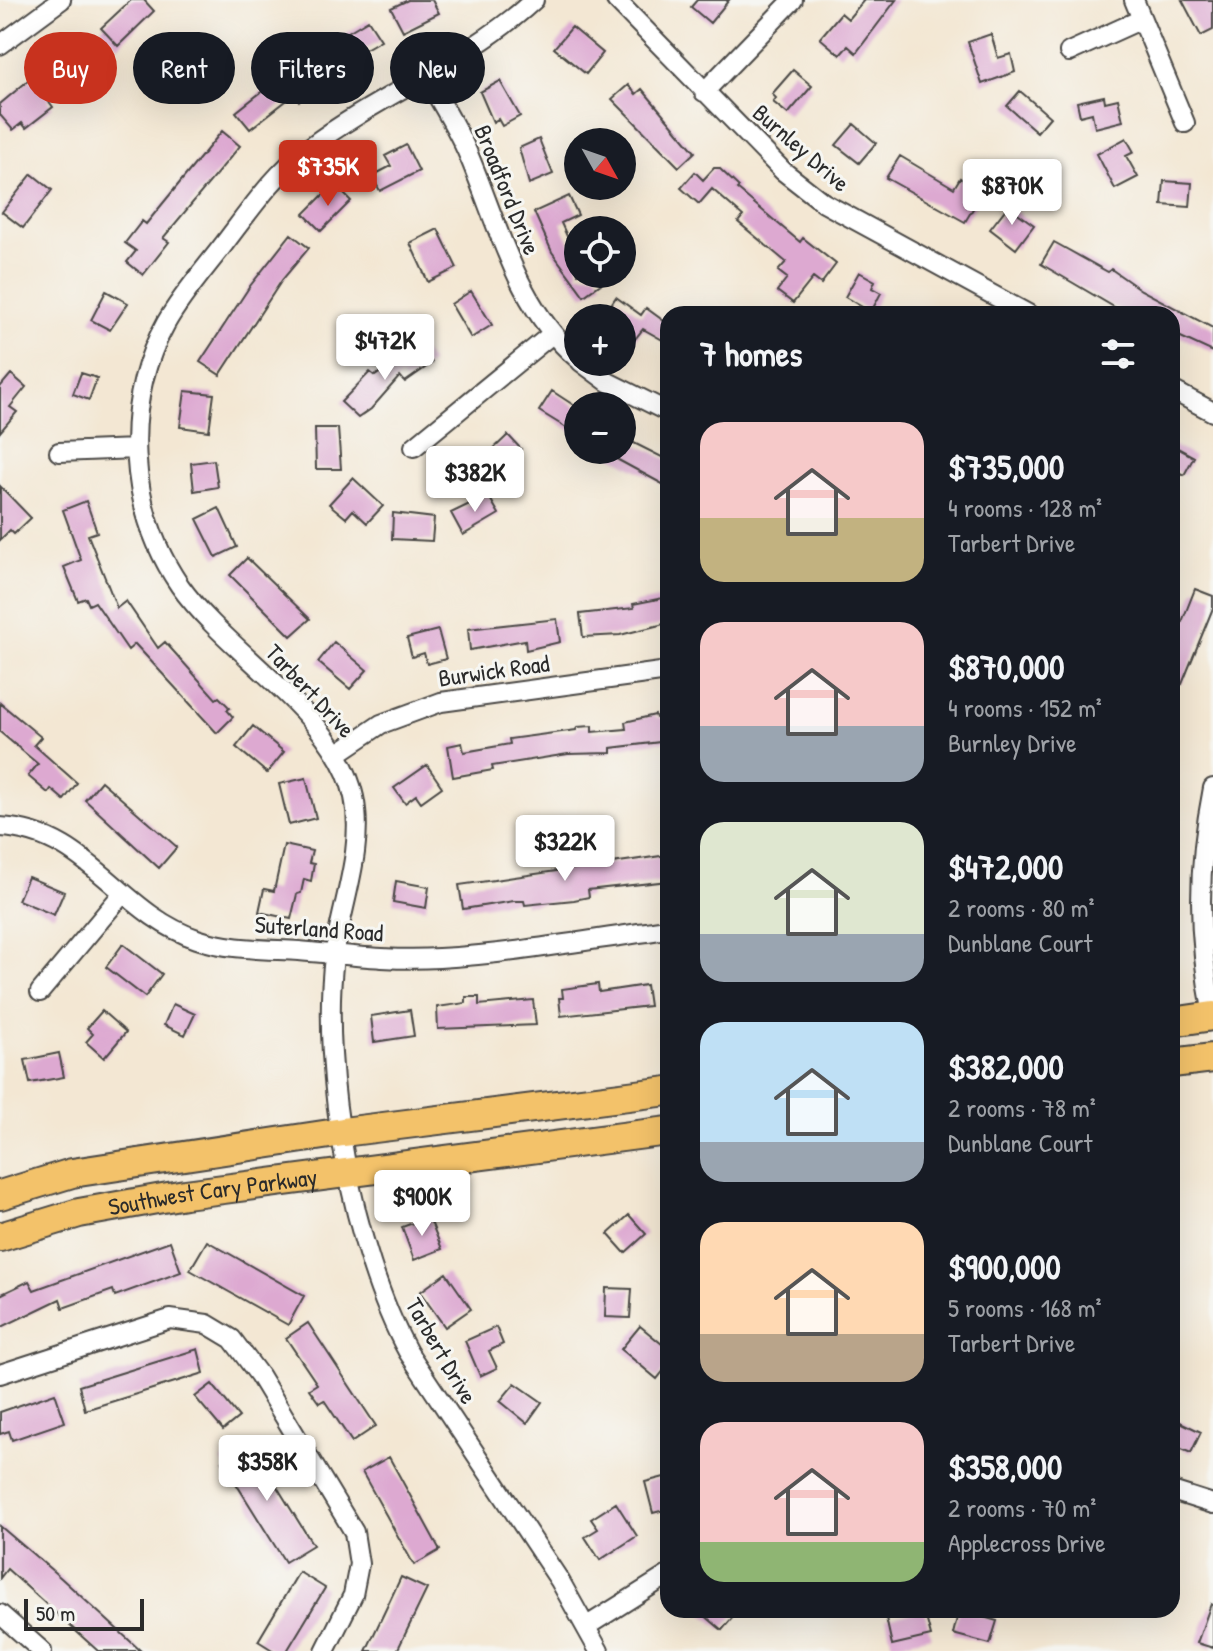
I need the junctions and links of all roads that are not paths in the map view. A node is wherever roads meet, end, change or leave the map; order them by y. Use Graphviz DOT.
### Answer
graph roads {
  1 [pos="61,0"];
  2 [pos="534,0"];
  3 [pos="616,0"];
  4 [pos="793,0"];
  5 [pos="1134,0"];
  6 [pos="1142,19"];
  7 [pos="485,37"];
  8 [pos="0,45"];
  9 [pos="1069,52"];
  10 [pos="704,92"];
  11 [pos="390,98"];
  12 [pos="441,104"];
  13 [pos="1185,123"];
  14 [pos="1013,306"];
  15 [pos="552,334"];
  16 [pos="564,345"];
  17 [pos="600,376"];
  18 [pos="1180,394"];
  19 [pos="660,408"];
  20 [pos="1213,412"];
  21 [pos="414,447"];
  22 [pos="136,449"];
  23 [pos="59,452"];
  24 [pos="660,672"];
  25 [pos="338,753"];
  26 [pos="1213,788"];
  27 [pos="0,827"];
  28 [pos="1209,832"];
  29 [pos="123,893"];
  30 [pos="660,930"];
  31 [pos="335,954"];
  32 [pos="40,992"];
  33 [pos="1213,1016"];
  34 [pos="1180,1021"];
  35 [pos="1213,1058"];
  36 [pos="1180,1062"];
  37 [pos="660,1092"];
  38 [pos="343,1132"];
  39 [pos="660,1132"];
  40 [pos="349,1172"];
  41 [pos="0,1195"];
  42 [pos="0,1237"];
  43 [pos="0,1374"];
  44 [pos="1180,1494"];
  45 [pos="1213,1504"];
  46 [pos="660,1580"];
  47 [pos="0,1614"];
  48 [pos="587,1626"];
  49 [pos="42,1651"];
  50 [pos="325,1651"];
  51 [pos="599,1651"];
  1 -- 8 [label="street"];
  2 -- 7 [label="street, Tarbert Drive"];
  3 -- 10 [label="street, Burnley Drive"];
  4 -- 10 [label="street"];
  5 -- 6 [label="street"];
  6 -- 9 [label="street"];
  6 -- 13 [label="street"];
  10 -- 14 [label="street, Burnley Drive"];
  11 -- 22 [label="street, Tarbert Drive"];
  12 -- 15 [label="street, Broadford Drive"];
  15 -- 16 [label="street, Broadford Drive"];
  15 -- 21 [label="street"];
  17 -- 19 [label="street, Broadford Drive"];
  18 -- 20 [label="street"];
  22 -- 23 [label="street"];
  22 -- 25 [label="street, Tarbert Drive"];
  24 -- 25 [label="street, Burwick Road"];
  25 -- 31 [label="street, Tarbert Drive"];
  26 -- 28 [label="street"];
  27 -- 29 [label="street, Suterland Road"];
  28 -- 33 [label="street"];
  29 -- 31 [label="street, Suterland Road"];
  29 -- 32 [label="street"];
  30 -- 31 [label="street, Suterland Road"];
  31 -- 38 [label="street, Tarbert Drive"];
  33 -- 34 [label="main road"];
  35 -- 36 [label="main road"];
  37 -- 38 [label="main road, Southwest Cary Parkway"];
  38 -- 40 [label="street, Tarbert Drive"];
  38 -- 41 [label="main road, Southwest Cary Parkway"];
  39 -- 40 [label="main road, Southwest Cary Parkway"];
  40 -- 42 [label="main road, Southwest Cary Parkway"];
  40 -- 48 [label="street, Tarbert Drive"];
  43 -- 50 [label="street"];
  44 -- 45 [label="street"];
  46 -- 48 [label="street"];
  47 -- 49 [label="street"];
  48 -- 51 [label="street, Tarbert Drive"];
}
